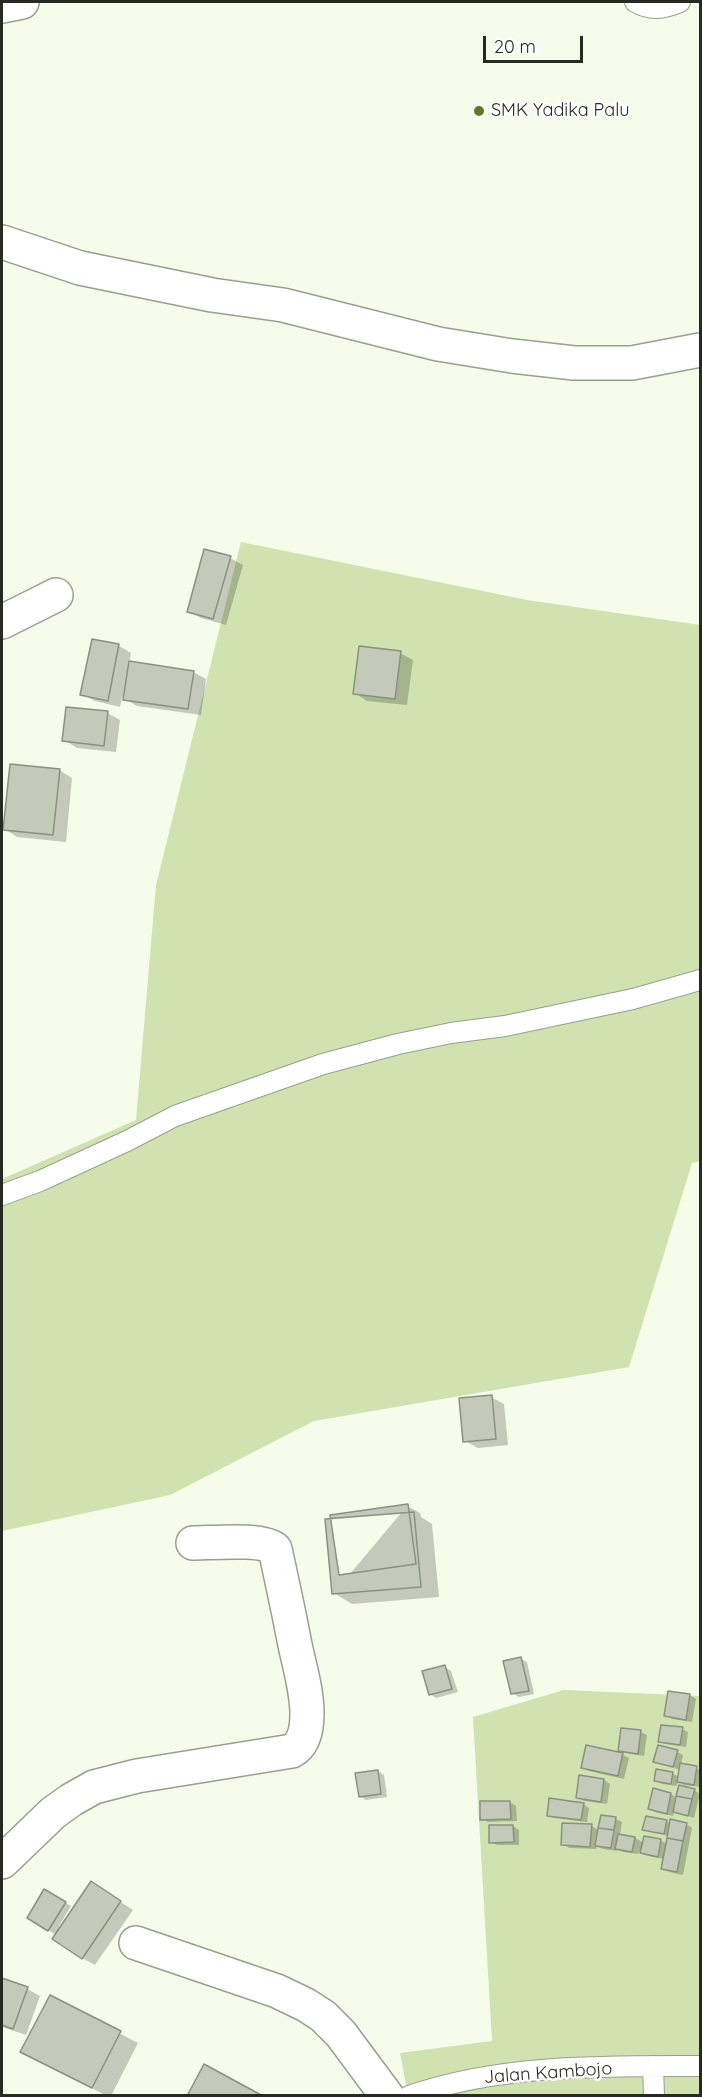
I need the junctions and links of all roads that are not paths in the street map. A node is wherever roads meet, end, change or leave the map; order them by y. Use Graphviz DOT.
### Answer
graph roads {
  1 [pos="22,2"];
  2 [pos="635,2"];
  3 [pos="680,2"];
  4 [pos="2,6"];
  5 [pos="2,242"];
  6 [pos="700,350"];
  7 [pos="56,595"];
  8 [pos="2,622"];
  9 [pos="700,980"];
  10 [pos="2,1195"];
  11 [pos="193,1543"];
  12 [pos="2,1862"];
  13 [pos="136,1943"];
  14 [pos="653,2066"];
  15 [pos="700,2066"];
  16 [pos="387,2096"];
  17 [pos="409,2096"];
  18 [pos="654,2096"];
  1 -- 4 [label="street"];
  2 -- 3 [label="lane"];
  5 -- 6 [label="street"];
  7 -- 8 [label="street"];
  9 -- 10 [label="lane"];
  11 -- 12 [label="street"];
  13 -- 16 [label="street"];
  14 -- 15 [label="lane, Jalan Kambojo"];
  14 -- 17 [label="lane, Jalan Kambojo"];
  14 -- 18 [label="lane"];
}
